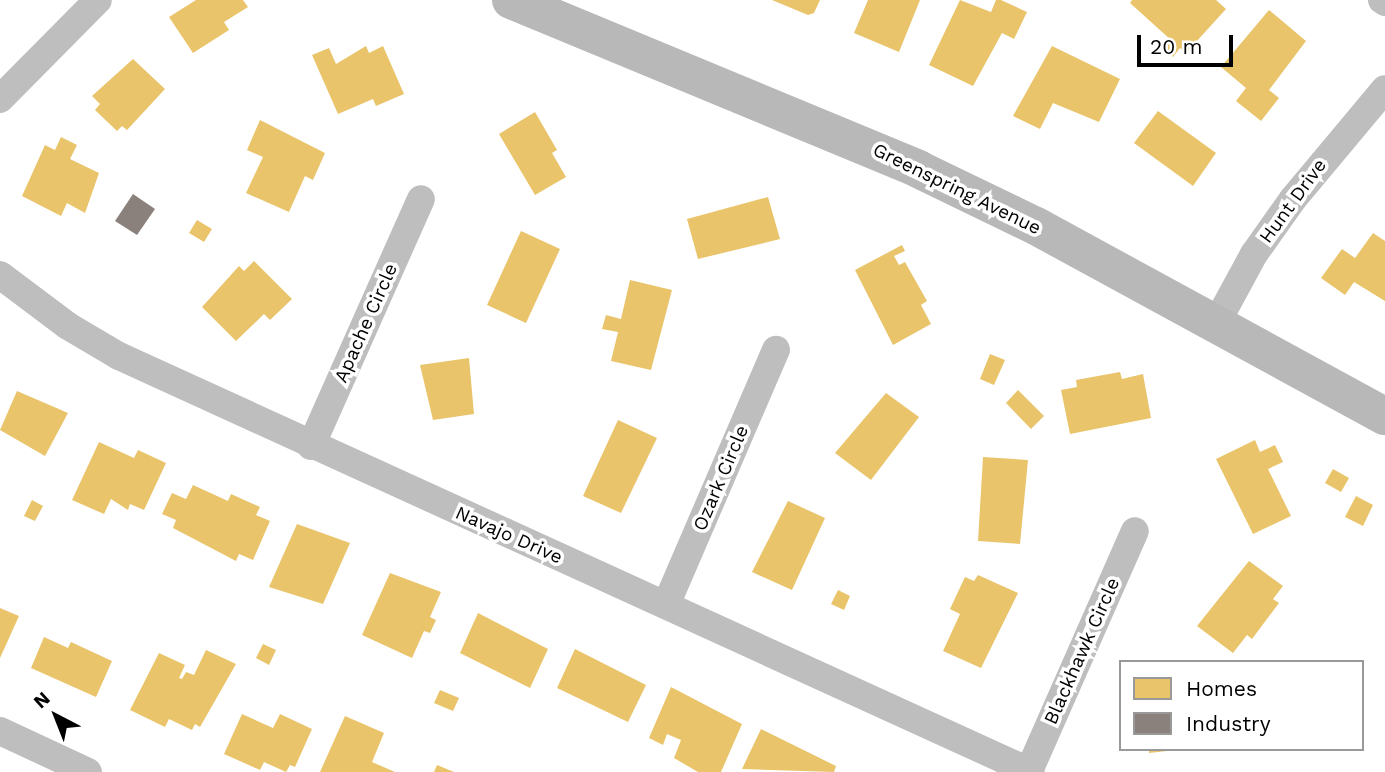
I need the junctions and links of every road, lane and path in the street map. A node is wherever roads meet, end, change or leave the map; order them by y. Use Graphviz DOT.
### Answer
graph roads {
  1 [pos="98,0"];
  2 [pos="511,0"];
  3 [pos="1385,89"];
  4 [pos="0,99"];
  5 [pos="421,200"];
  6 [pos="0,275"];
  7 [pos="1216,324"];
  8 [pos="776,350"];
  9 [pos="1385,416"];
  10 [pos="311,446"];
  11 [pos="1135,531"];
  12 [pos="666,605"];
  13 [pos="0,731"];
  14 [pos="1030,771"];
  15 [pos="88,772"];
  1 -- 4 [label="street"];
  2 -- 7 [label="main road, Greenspring Avenue"];
  3 -- 7 [label="street, Hunt Drive"];
  5 -- 10 [label="street, Apache Circle"];
  6 -- 10 [label="street, Navajo Drive"];
  7 -- 9 [label="main road, Greenspring Avenue"];
  8 -- 12 [label="street, Ozark Circle"];
  10 -- 12 [label="street, Navajo Drive"];
  11 -- 14 [label="street, Blackhawk Circle"];
  12 -- 14 [label="street, Navajo Drive"];
  13 -- 15 [label="street"];
}
